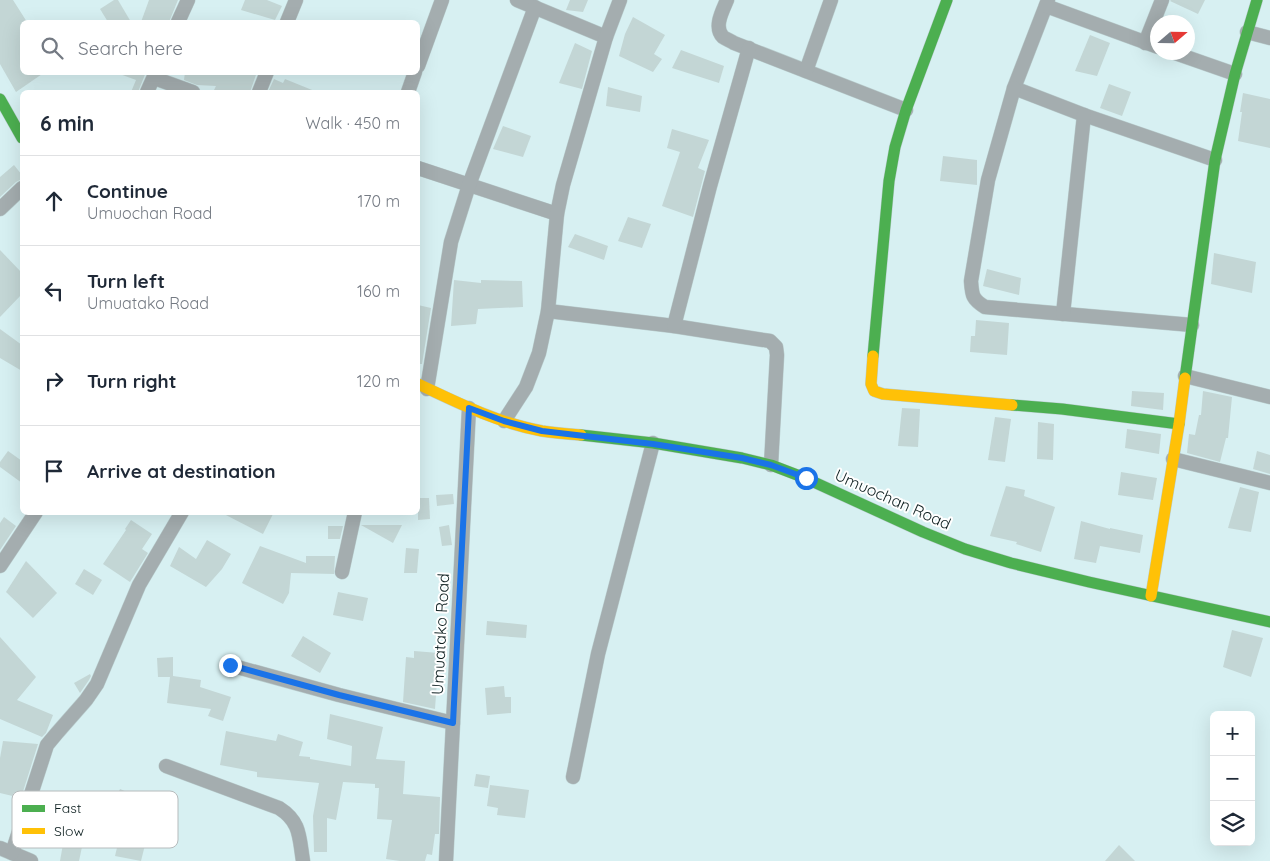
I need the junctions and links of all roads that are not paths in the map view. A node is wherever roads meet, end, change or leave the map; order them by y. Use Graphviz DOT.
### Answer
graph roads {
  1 [pos="188,0"];
  2 [pos="296,0"];
  3 [pos="442,0"];
  4 [pos="517,0"];
  5 [pos="620,0"];
  6 [pos="726,0"];
  7 [pos="831,0"];
  8 [pos="947,0"];
  9 [pos="1162,0"];
  10 [pos="1257,0"];
  11 [pos="1047,3"];
  12 [pos="534,7"];
  13 [pos="1158,15"];
  14 [pos="179,20"];
  15 [pos="288,20"];
  16 [pos="1247,32"];
  17 [pos="606,38"];
  18 [pos="1270,38"];
  19 [pos="1150,45"];
  20 [pos="749,48"];
  21 [pos="420,60"];
  22 [pos="1195,60"];
  23 [pos="806,71"];
  24 [pos="1235,74"];
  25 [pos="266,75"];
  26 [pos="414,75"];
  27 [pos="155,76"];
  28 [pos="1014,88"];
  29 [pos="148,90"];
  30 [pos="188,90"];
  31 [pos="260,90"];
  32 [pos="409,90"];
  33 [pos="0,99"];
  34 [pos="906,110"];
  35 [pos="1084,115"];
  36 [pos="20,134"];
  37 [pos="1215,160"];
  38 [pos="420,169"];
  39 [pos="469,185"];
  40 [pos="20,190"];
  41 [pos="0,209"];
  42 [pos="557,214"];
  43 [pos="548,311"];
  44 [pos="1064,314"];
  45 [pos="1192,325"];
  46 [pos="674,326"];
  47 [pos="1185,376"];
  48 [pos="422,387"];
  49 [pos="1270,397"];
  50 [pos="469,408"];
  51 [pos="504,421"];
  52 [pos="1179,424"];
  53 [pos="653,444"];
  54 [pos="1173,460"];
  55 [pos="771,465"];
  56 [pos="1270,483"];
  57 [pos="34,515"];
  58 [pos="180,515"];
  59 [pos="354,515"];
  60 [pos="0,566"];
  61 [pos="342,572"];
  62 [pos="1151,596"];
  63 [pos="1270,622"];
  64 [pos="230,665"];
  65 [pos="453,723"];
  66 [pos="166,766"];
  67 [pos="573,778"];
  68 [pos="29,791"];
  69 [pos="12,835"];
  70 [pos="6,851"];
  71 [pos="31,861"];
  72 [pos="303,861"];
  73 [pos="446,861"];
  1 -- 14 [label="street"];
  2 -- 15 [label="street"];
  3 -- 21 [label="street"];
  4 -- 12 [label="street"];
  5 -- 17 [label="street"];
  6 -- 20 [label="street"];
  7 -- 23 [label="street"];
  8 -- 34 [label="street"];
  9 -- 13 [label="street"];
  10 -- 16 [label="street"];
  11 -- 19 [label="street"];
  11 -- 28 [label="street"];
  12 -- 17 [label="street"];
  12 -- 39 [label="street"];
  16 -- 18 [label="street"];
  16 -- 24 [label="street"];
  17 -- 42 [label="street"];
  20 -- 23 [label="street"];
  20 -- 46 [label="street"];
  22 -- 24 [label="street"];
  23 -- 34 [label="street"];
  24 -- 37 [label="street"];
  25 -- 31 [label="street"];
  26 -- 32 [label="street"];
  27 -- 29 [label="street"];
  27 -- 30 [label="street"];
  28 -- 35 [label="street"];
  28 -- 44 [label="street"];
  33 -- 36 [label="street"];
  34 -- 52 [label="street"];
  35 -- 37 [label="street"];
  35 -- 44 [label="street"];
  37 -- 45 [label="street"];
  38 -- 39 [label="street"];
  39 -- 42 [label="street"];
  39 -- 48 [label="street"];
  40 -- 41 [label="street"];
  42 -- 43 [label="street"];
  43 -- 46 [label="street"];
  43 -- 51 [label="street"];
  44 -- 45 [label="street"];
  45 -- 47 [label="street"];
  46 -- 55 [label="street"];
  47 -- 49 [label="street"];
  47 -- 52 [label="street"];
  48 -- 50 [label="street, Umuochan Road"];
  50 -- 51 [label="street, Umuochan Road"];
  50 -- 65 [label="street, Umuatako Road"];
  51 -- 53 [label="street, Umuochan Road"];
  52 -- 54 [label="street"];
  53 -- 55 [label="street, Umuochan Road"];
  53 -- 67 [label="street"];
  54 -- 56 [label="street"];
  54 -- 62 [label="street"];
  55 -- 62 [label="street, Umuochan Road"];
  57 -- 60 [label="street"];
  58 -- 68 [label="street"];
  59 -- 61 [label="street"];
  62 -- 63 [label="street, Umuochan Road"];
  64 -- 65 [label="street"];
  65 -- 73 [label="street, Umuatako Road"];
  66 -- 72 [label="street"];
  69 -- 70 [label="street"];
  70 -- 71 [label="street"];
}
